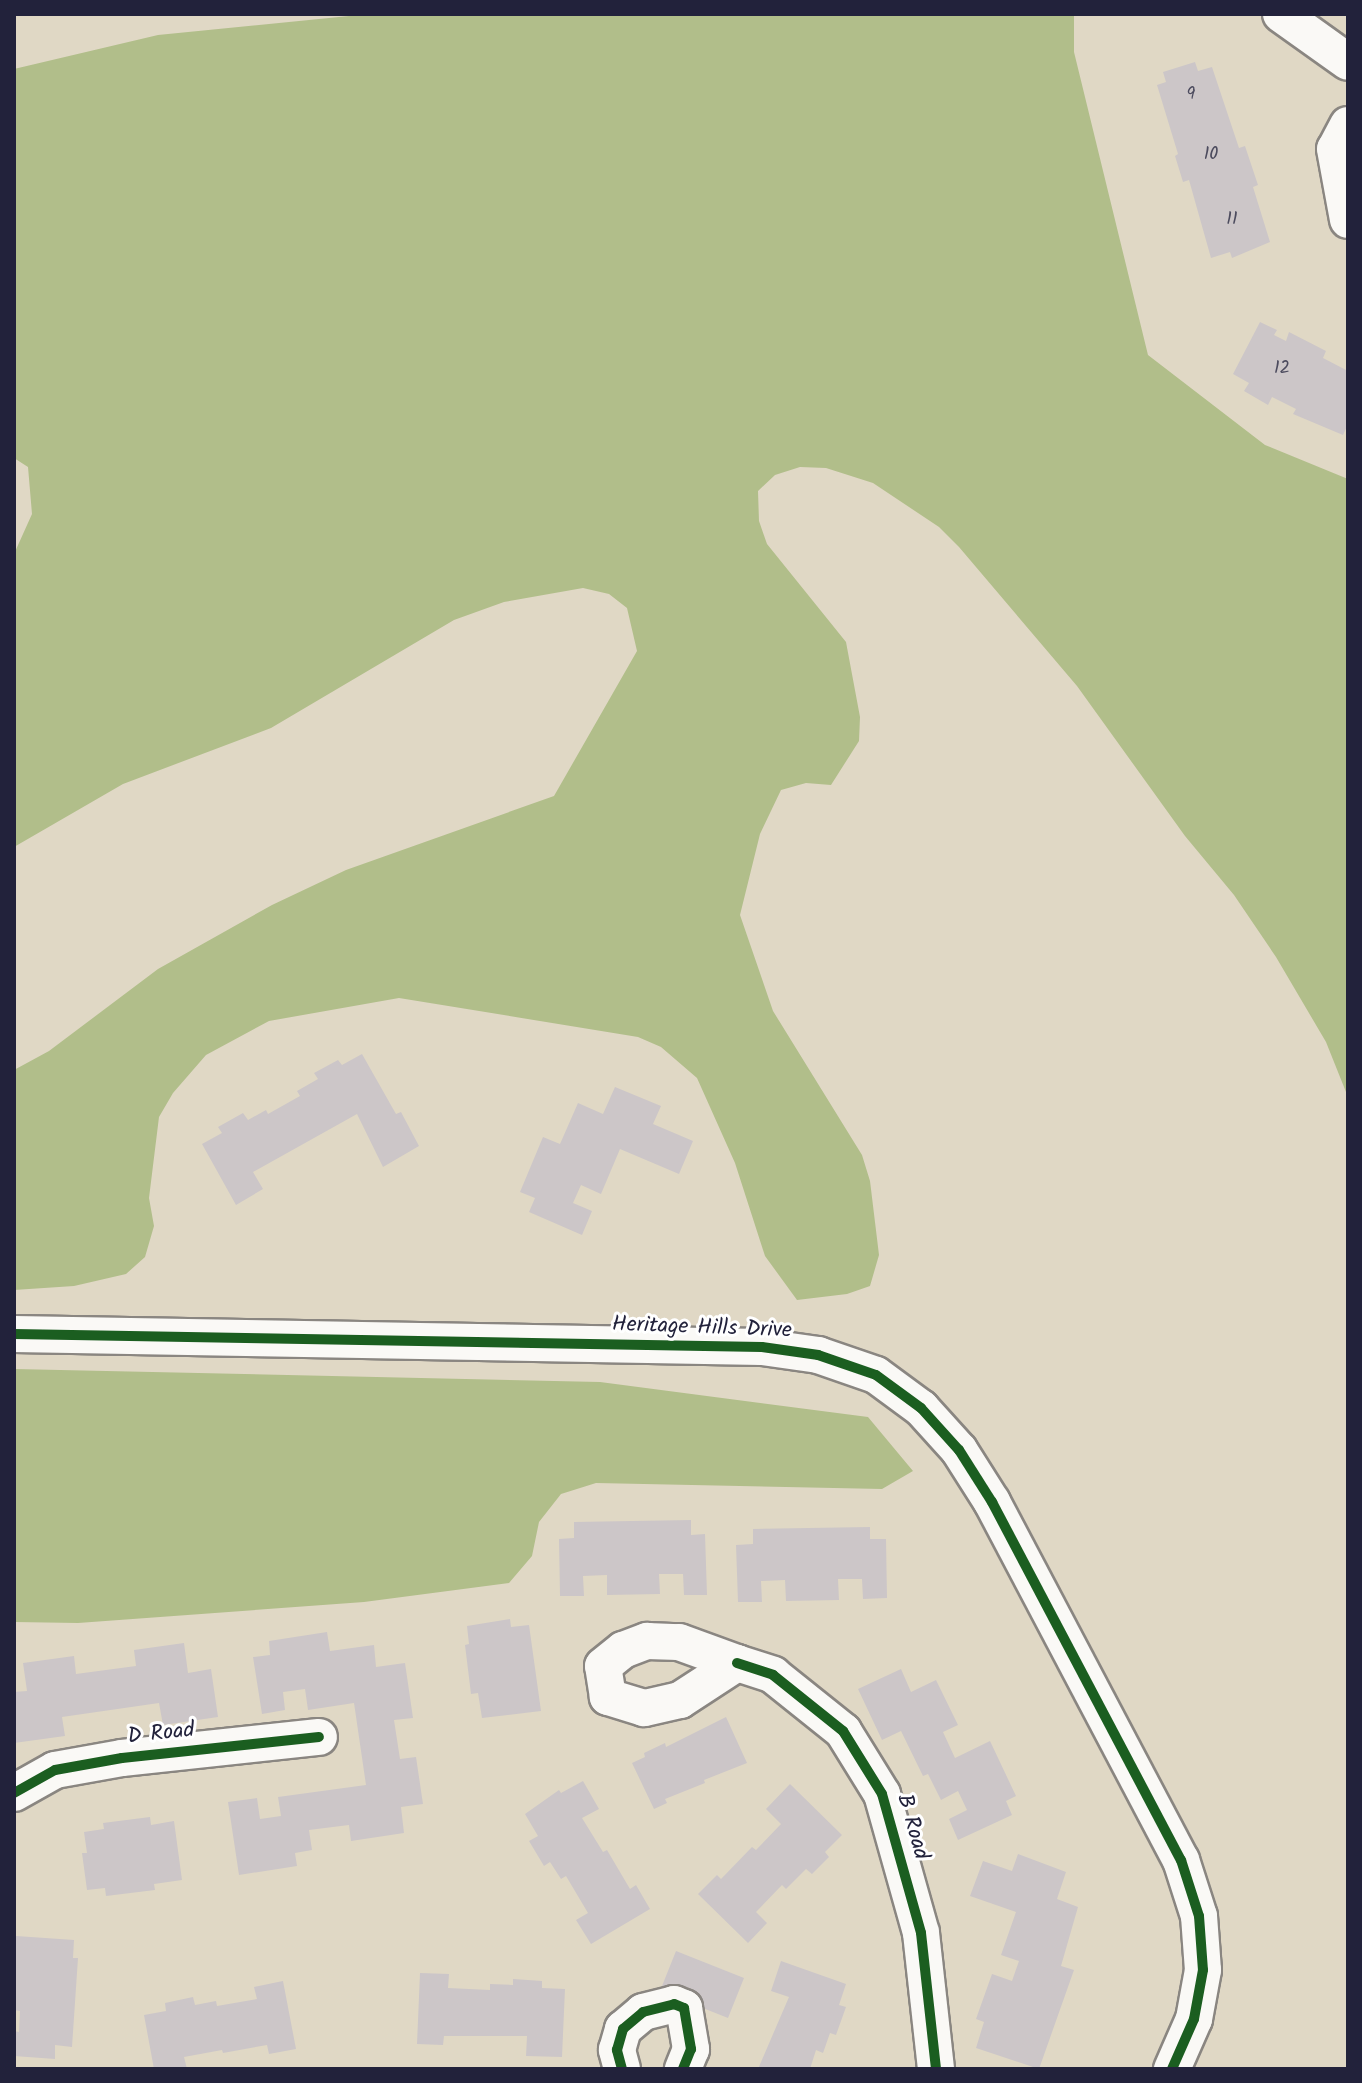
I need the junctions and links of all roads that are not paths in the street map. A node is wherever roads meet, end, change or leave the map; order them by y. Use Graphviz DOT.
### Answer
graph roads {
  1 [pos="1281,14"];
  2 [pos="1348,62"];
  3 [pos="1348,125"];
  4 [pos="1348,220"];
  5 [pos="14,1334"];
  6 [pos="737,1663"];
  7 [pos="319,1737"];
  8 [pos="14,1793"];
  9 [pos="622,2069"];
  10 [pos="683,2069"];
  11 [pos="936,2069"];
  12 [pos="1172,2069"];
  1 -- 2 [label="street"];
  3 -- 4 [label="street"];
  5 -- 12 [label="street, Heritage Hills Drive"];
  6 -- 11 [label="street, B Road"];
  7 -- 8 [label="street, D Road"];
  9 -- 10 [label="street"];
}
